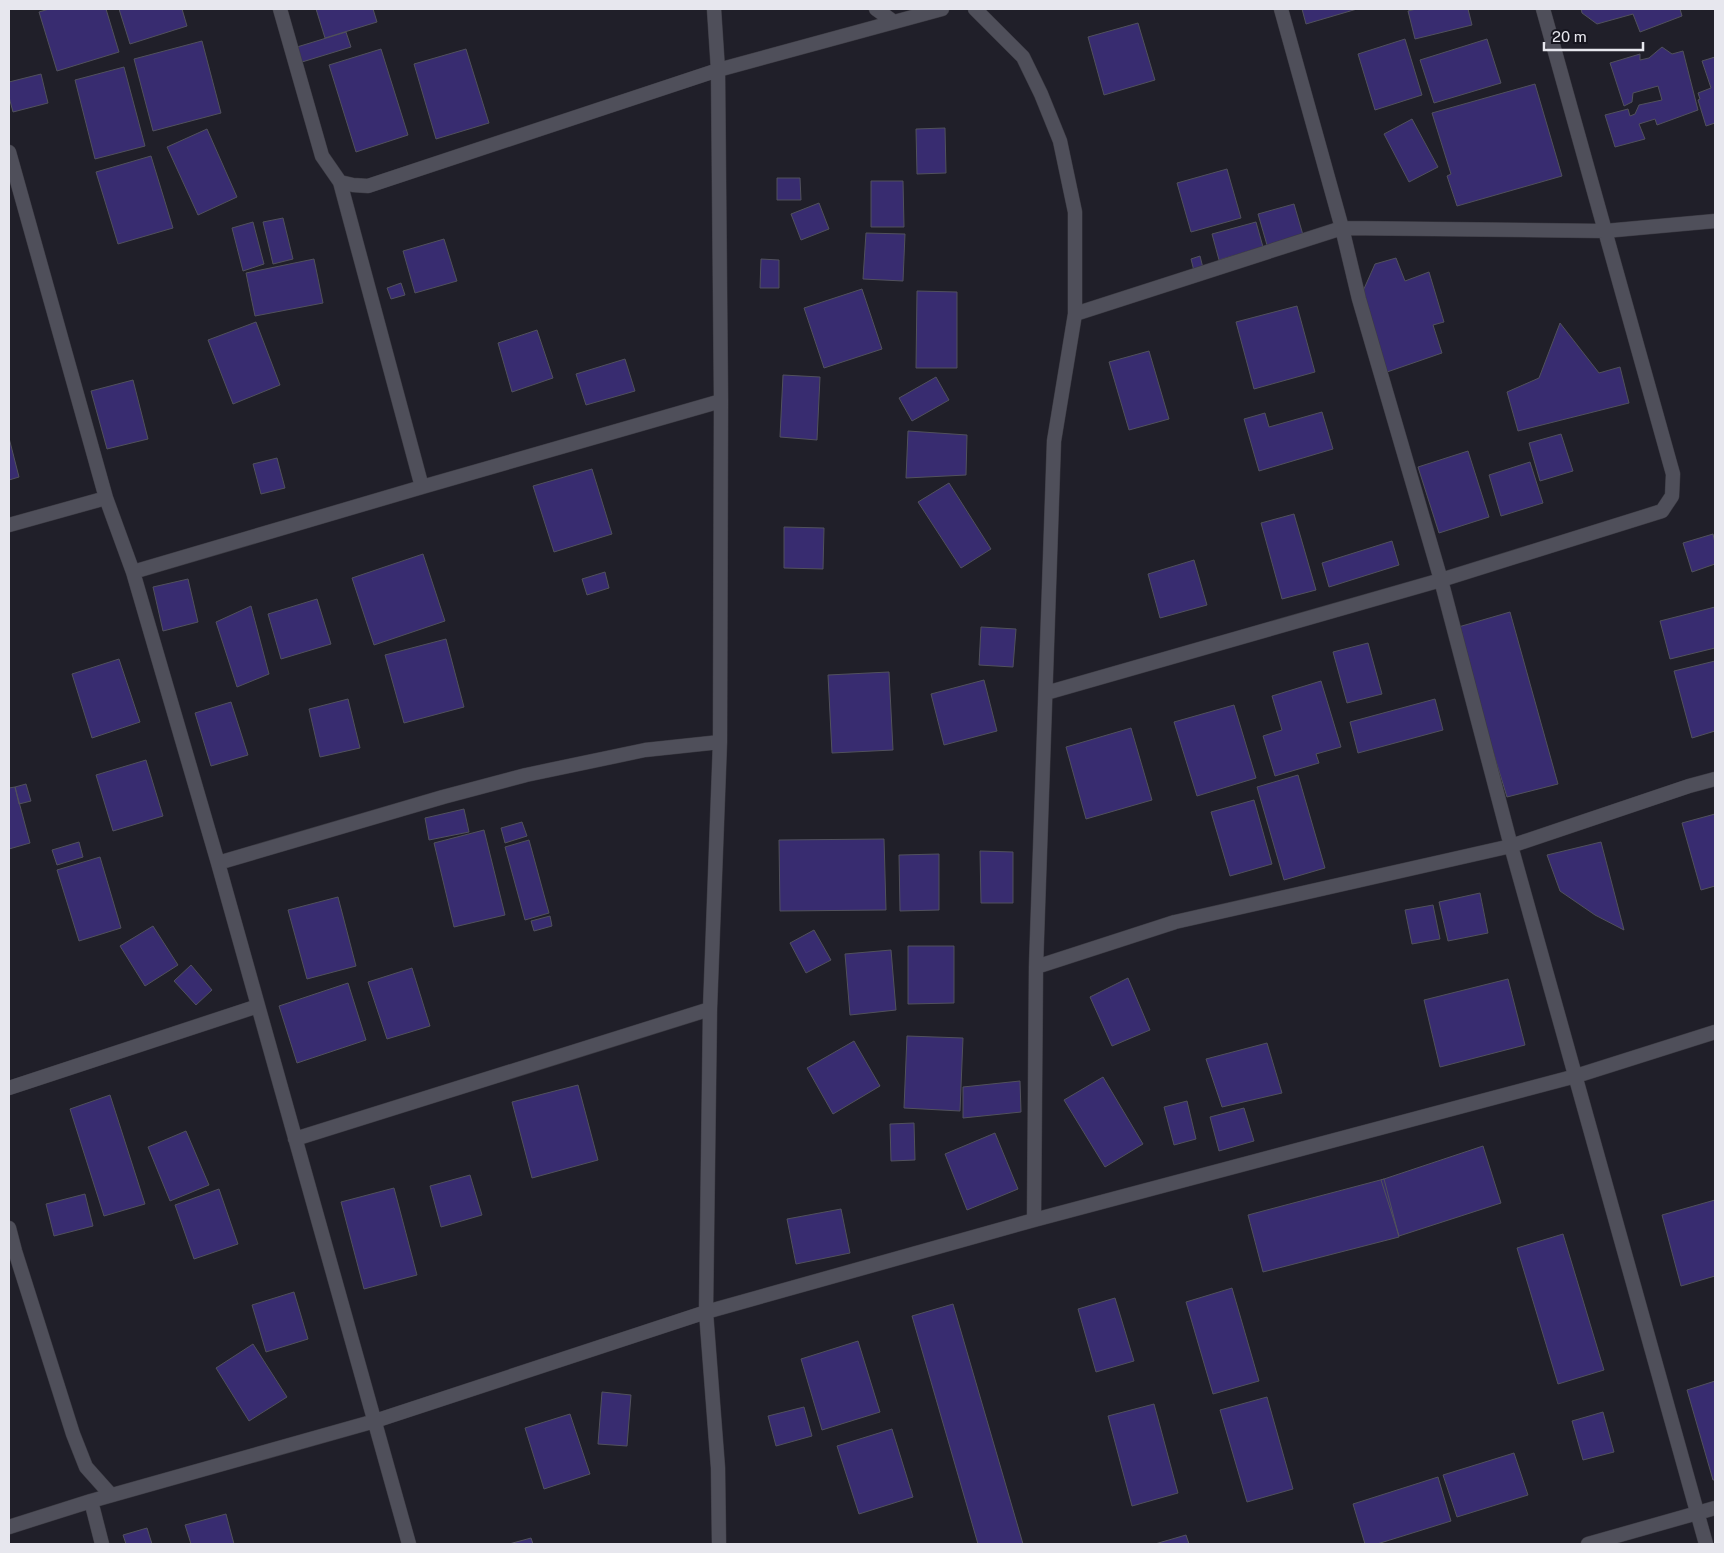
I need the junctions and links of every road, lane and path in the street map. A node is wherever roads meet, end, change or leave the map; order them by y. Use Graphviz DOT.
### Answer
graph roads {
  1 [pos="280,9"];
  2 [pos="714,9"];
  3 [pos="876,9"];
  4 [pos="942,9"];
  5 [pos="975,9"];
  6 [pos="1281,9"];
  7 [pos="1543,9"];
  8 [pos="894,22"];
  9 [pos="718,70"];
  10 [pos="9,152"];
  11 [pos="340,182"];
  12 [pos="1715,221"];
  13 [pos="1342,228"];
  14 [pos="1605,232"];
  15 [pos="1075,314"];
  16 [pos="721,401"];
  17 [pos="422,487"];
  18 [pos="106,498"];
  19 [pos="9,524"];
  20 [pos="133,572"];
  21 [pos="1440,580"];
  22 [pos="1046,693"];
  23 [pos="720,742"];
  24 [pos="1715,779"];
  25 [pos="1511,846"];
  26 [pos="218,863"];
  27 [pos="1036,967"];
  28 [pos="258,1006"];
  29 [pos="710,1009"];
  30 [pos="1715,1032"];
  31 [pos="1576,1076"];
  32 [pos="9,1088"];
  33 [pos="295,1139"];
  34 [pos="1034,1220"];
  35 [pos="9,1228"];
  36 [pos="706,1312"];
  37 [pos="375,1421"];
  38 [pos="110,1495"];
  39 [pos="91,1501"];
  40 [pos="1715,1508"];
  41 [pos="1697,1514"];
  42 [pos="9,1527"];
  43 [pos="102,1544"];
  44 [pos="409,1544"];
  45 [pos="719,1544"];
  46 [pos="1588,1544"];
  47 [pos="1706,1544"];
  1 -- 11 [label="street"];
  2 -- 9 [label="street"];
  3 -- 8 [label="street"];
  4 -- 8 [label="street"];
  5 -- 15 [label="street"];
  6 -- 13 [label="street"];
  7 -- 14 [label="street"];
  8 -- 9 [label="street"];
  9 -- 11 [label="street"];
  9 -- 16 [label="street"];
  10 -- 18 [label="street"];
  11 -- 17 [label="street"];
  12 -- 14 [label="street"];
  13 -- 14 [label="street"];
  13 -- 15 [label="street"];
  13 -- 21 [label="street"];
  14 -- 21 [label="street"];
  15 -- 22 [label="street"];
  16 -- 17 [label="street"];
  16 -- 23 [label="street"];
  17 -- 20 [label="street"];
  18 -- 19 [label="street"];
  18 -- 20 [label="street"];
  20 -- 26 [label="street"];
  21 -- 22 [label="street"];
  21 -- 25 [label="street"];
  22 -- 27 [label="street"];
  23 -- 26 [label="street"];
  23 -- 29 [label="street"];
  24 -- 25 [label="street"];
  25 -- 27 [label="street"];
  25 -- 31 [label="street"];
  26 -- 28 [label="street"];
  27 -- 34 [label="street"];
  28 -- 32 [label="street"];
  28 -- 33 [label="street"];
  29 -- 33 [label="street"];
  29 -- 36 [label="street"];
  30 -- 31 [label="street"];
  31 -- 34 [label="street"];
  31 -- 41 [label="street"];
  33 -- 37 [label="street"];
  34 -- 36 [label="street"];
  35 -- 38 [label="street"];
  36 -- 37 [label="street"];
  36 -- 45 [label="street"];
  37 -- 38 [label="street"];
  37 -- 44 [label="street"];
  38 -- 39 [label="street"];
  39 -- 42 [label="street"];
  39 -- 43 [label="street"];
  40 -- 41 [label="street"];
  41 -- 46 [label="street"];
  41 -- 47 [label="street"];
}
